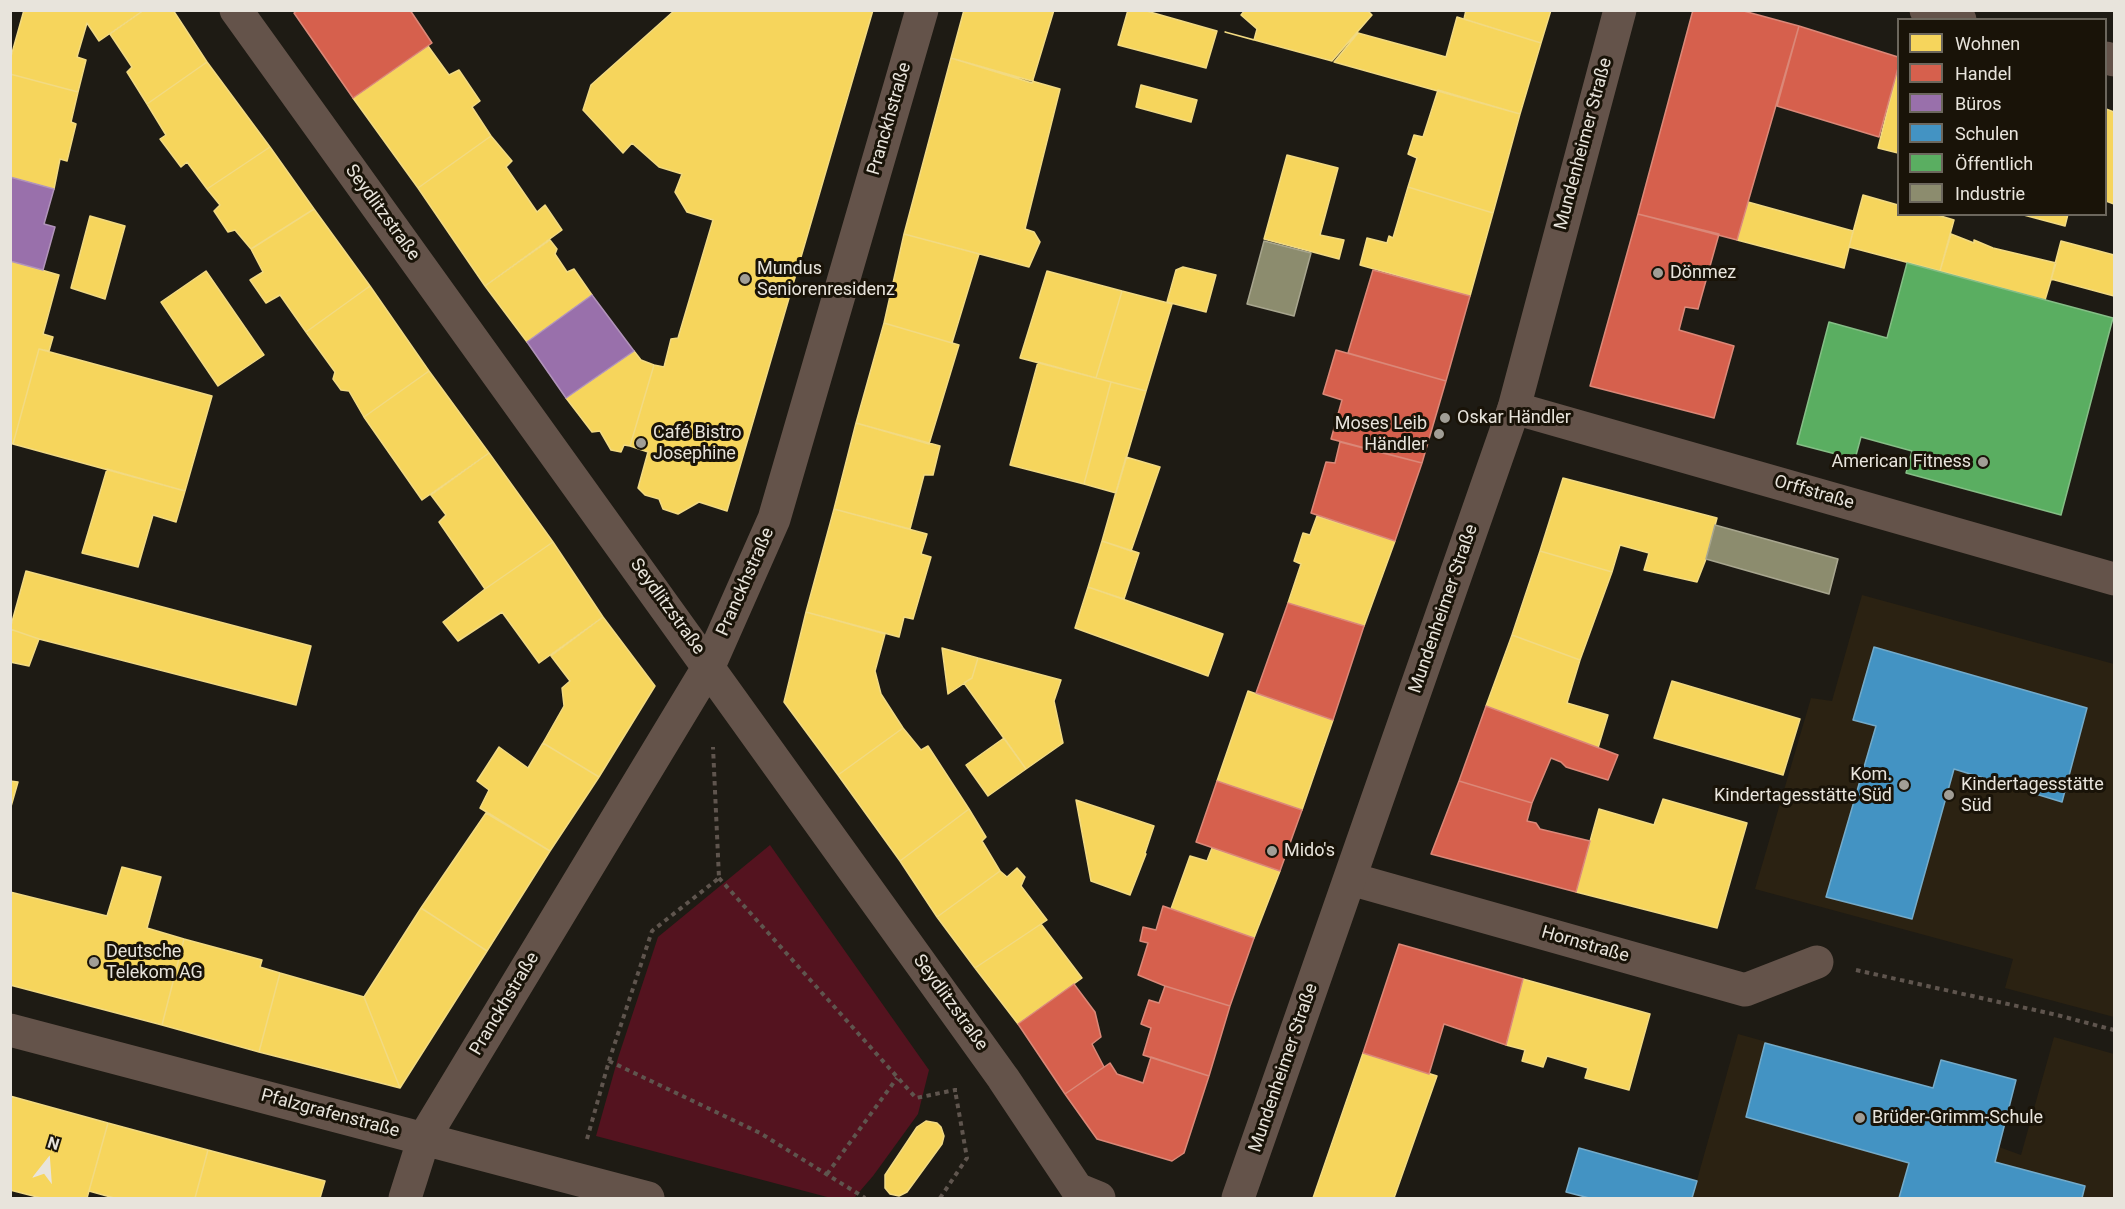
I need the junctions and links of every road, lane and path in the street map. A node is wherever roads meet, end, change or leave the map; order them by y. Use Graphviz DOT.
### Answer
graph roads {
  1 [pos="236,10"];
  2 [pos="922,10"];
  3 [pos="1620,10"];
  4 [pos="1926,10"];
  5 [pos="1953,18"];
  6 [pos="1514,408"];
  7 [pos="2115,579"];
  8 [pos="709,666"];
  9 [pos="712,736"];
  10 [pos="719,878"];
  11 [pos="1351,879"];
  12 [pos="1817,962"];
  13 [pos="10,1030"];
  14 [pos="2115,1030"];
  15 [pos="609,1061"];
  16 [pos="897,1078"];
  17 [pos="1004,1078"];
  18 [pos="955,1090"];
  19 [pos="424,1138"];
  20 [pos="827,1174"];
  21 [pos="576,1179"];
  22 [pos="405,1198"];
  23 [pos="648,1198"];
  24 [pos="865,1198"];
  25 [pos="940,1198"];
  26 [pos="1099,1198"];
  27 [pos="1238,1198"];
  1 -- 8 [label="street, Seydlitzstraße"];
  2 -- 8 [label="street, Pranckhstraße"];
  3 -- 6 [label="street, Mundenheimer Straße"];
  4 -- 5 [label="street"];
  6 -- 7 [label="street, Orffstraße"];
  6 -- 11 [label="street, Mundenheimer Straße"];
  8 -- 17 [label="street, Seydlitzstraße"];
  8 -- 19 [label="street, Pranckhstraße"];
  9 -- 10 [label="path"];
  10 -- 15 [label="path"];
  10 -- 16 [label="path"];
  11 -- 12 [label="street, Hornstraße"];
  11 -- 27 [label="street, Mundenheimer Straße"];
  12 -- 14 [label="path"];
  13 -- 19 [label="street, Pfalzgrafenstraße"];
  15 -- 20 [label="path"];
  15 -- 21 [label="path"];
  16 -- 18 [label="path"];
  16 -- 20 [label="path"];
  17 -- 18 [label="path"];
  17 -- 26 [label="street, Seydlitzstraße"];
  18 -- 25 [label="path"];
  19 -- 21 [label="street, Pfalzgrafenstraße"];
  19 -- 22 [label="street, Pranckhstraße"];
  20 -- 24 [label="path"];
  21 -- 23 [label="street, Pfalzgrafenstraße"];
}
